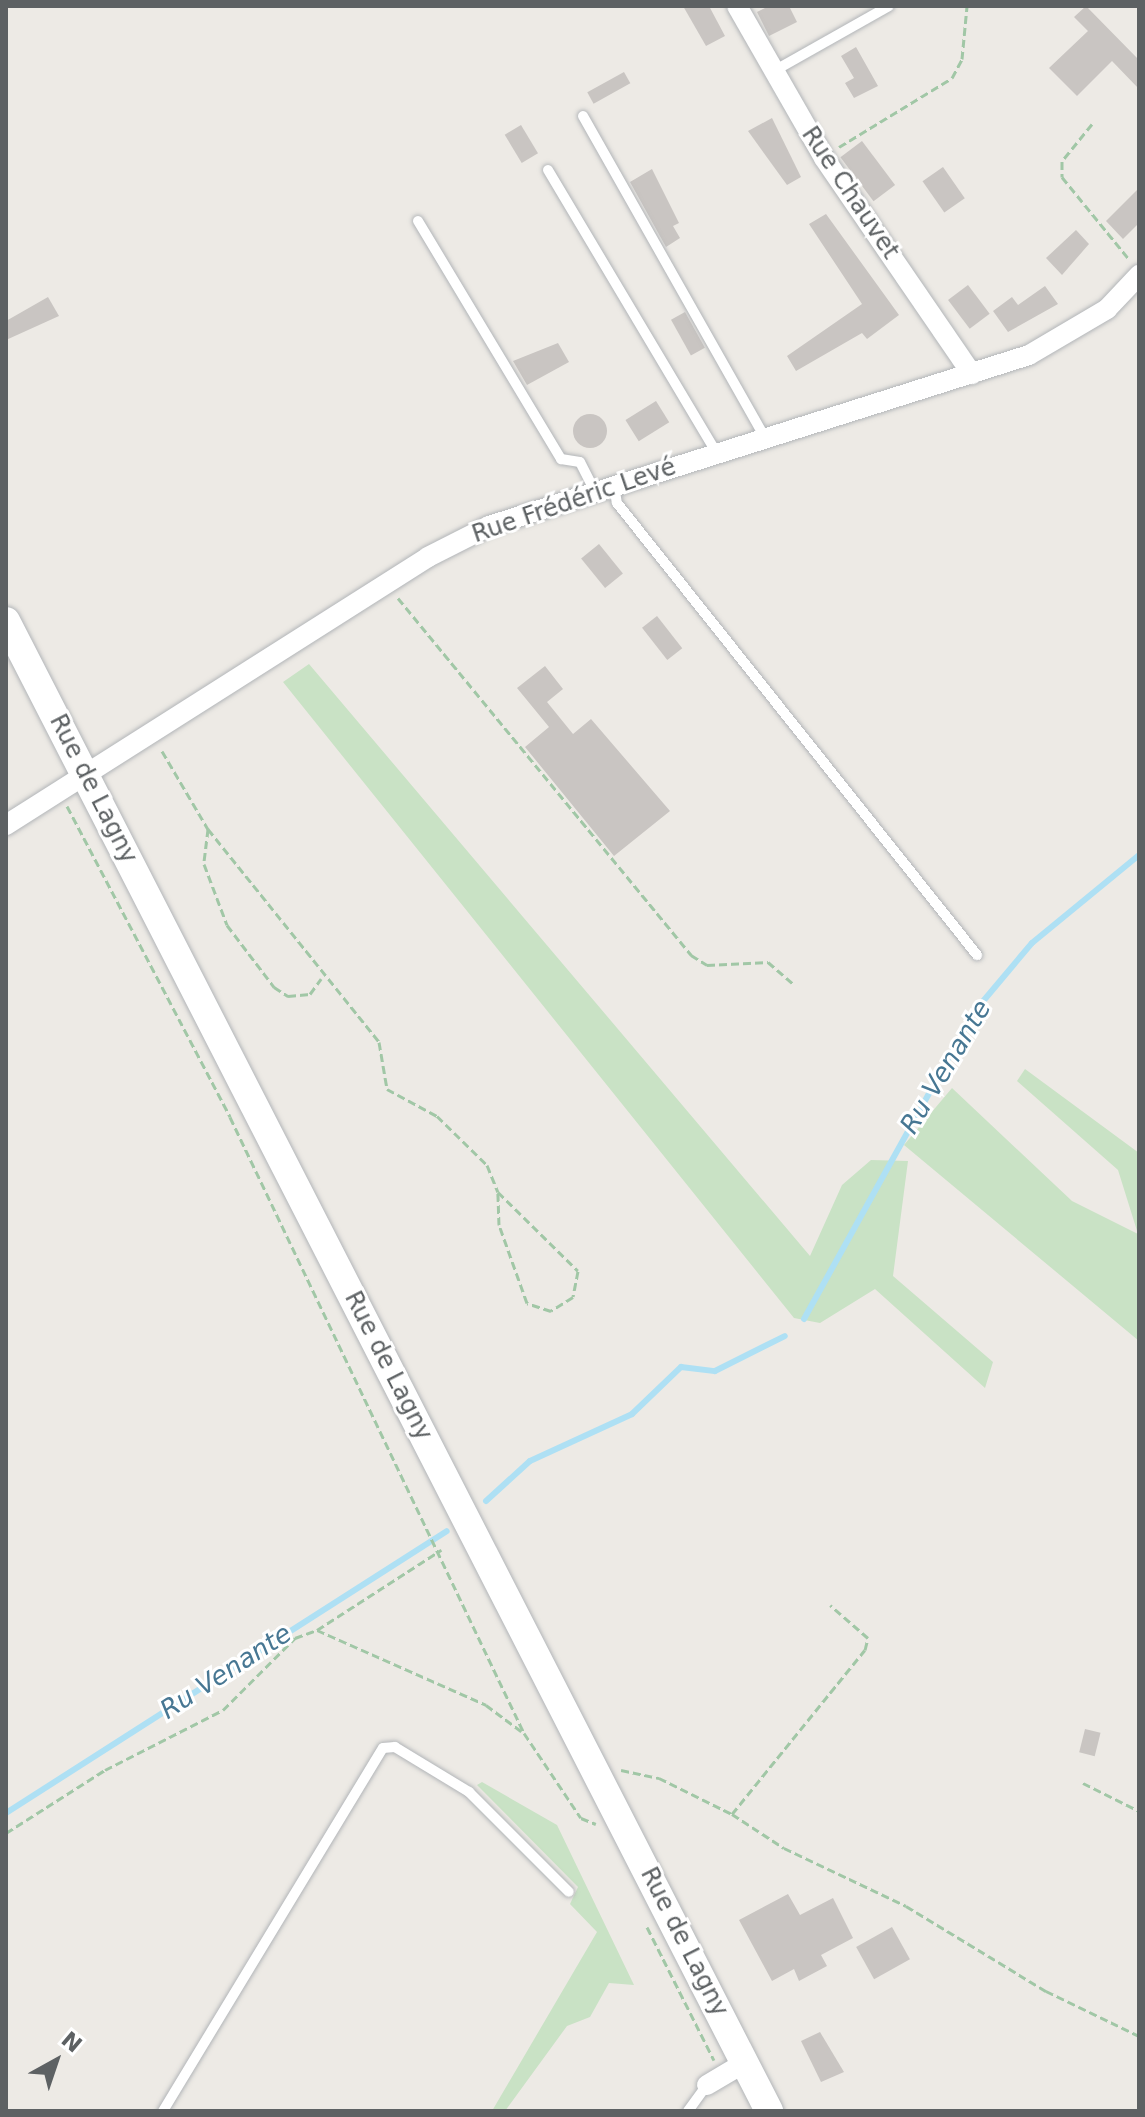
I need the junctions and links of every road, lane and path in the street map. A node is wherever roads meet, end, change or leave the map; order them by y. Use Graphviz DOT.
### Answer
graph roads {
  1 [pos="737,6"];
  2 [pos="889,6"];
  3 [pos="967,6"];
  4 [pos="772,72"];
  5 [pos="583,116"];
  6 [pos="1092,124"];
  7 [pos="824,158"];
  8 [pos="548,170"];
  9 [pos="418,221"];
  10 [pos="1139,267"];
  11 [pos="1139,275"];
  12 [pos="972,374"];
  13 [pos="766,439"];
  14 [pos="717,454"];
  15 [pos="605,488"];
  16 [pos="386,583"];
  17 [pos="6,621"];
  18 [pos="152,734"];
  19 [pos="87,776"];
  20 [pos="60,792"];
  21 [pos="6,825"];
  22 [pos="208,829"];
  23 [pos="977,955"];
  24 [pos="322,978"];
  25 [pos="793,984"];
  26 [pos="498,1192"];
  27 [pos="441,1550"];
  28 [pos="830,1605"];
  29 [pos="317,1630"];
  30 [pos="524,1733"];
  31 [pos="600,1775"];
  32 [pos="1083,1783"];
  33 [pos="1139,1811"];
  34 [pos="732,1814"];
  35 [pos="6,1833"];
  36 [pos="603,1837"];
  37 [pos="569,1892"];
  38 [pos="643,1919"];
  39 [pos="1139,2036"];
  40 [pos="724,2074"];
  41 [pos="163,2111"];
  42 [pos="688,2111"];
  43 [pos="769,2111"];
  1 -- 4 [label="street, Rue Chauvet"];
  2 -- 4 [label="lane"];
  3 -- 7 [label="path"];
  4 -- 7 [label="street, Rue Chauvet"];
  5 -- 13 [label="lane"];
  6 -- 10 [label="path"];
  7 -- 12 [label="street, Rue Chauvet"];
  8 -- 14 [label="lane"];
  9 -- 15 [label="lane"];
  11 -- 12 [label="street, Rue Frédéric Levé"];
  12 -- 13 [label="street, Rue Frédéric Levé"];
  13 -- 14 [label="street, Rue Frédéric Levé"];
  14 -- 15 [label="street, Rue Frédéric Levé"];
  15 -- 16 [label="street, Rue Frédéric Levé"];
  15 -- 23 [label="lane"];
  16 -- 18 [label="street, Rue Frédéric Levé"];
  16 -- 25 [label="path"];
  17 -- 19 [label="main road, Rue de Lagny"];
  18 -- 19 [label="street, Rue Frédéric Levé"];
  18 -- 22 [label="path"];
  19 -- 20 [label="street, Rue Frédéric Levé"];
  19 -- 31 [label="main road, Rue de Lagny"];
  20 -- 21 [label="street, Rue Frédéric Levé"];
  20 -- 27 [label="path"];
  22 -- 24 [label="path"];
  22 -- 24 [label="path"];
  24 -- 26 [label="path"];
  26 -- 26 [label="path"];
  27 -- 29 [label="path"];
  27 -- 30 [label="path"];
  28 -- 34 [label="path"];
  29 -- 30 [label="path"];
  29 -- 35 [label="path"];
  30 -- 36 [label="path"];
  31 -- 34 [label="path"];
  31 -- 40 [label="main road, Rue de Lagny"];
  32 -- 33 [label="path"];
  34 -- 39 [label="path"];
  37 -- 41 [label="lane"];
  38 -- 40 [label="path"];
  40 -- 42 [label="lane"];
  40 -- 43 [label="main road, Rue de Lagny"];
}
